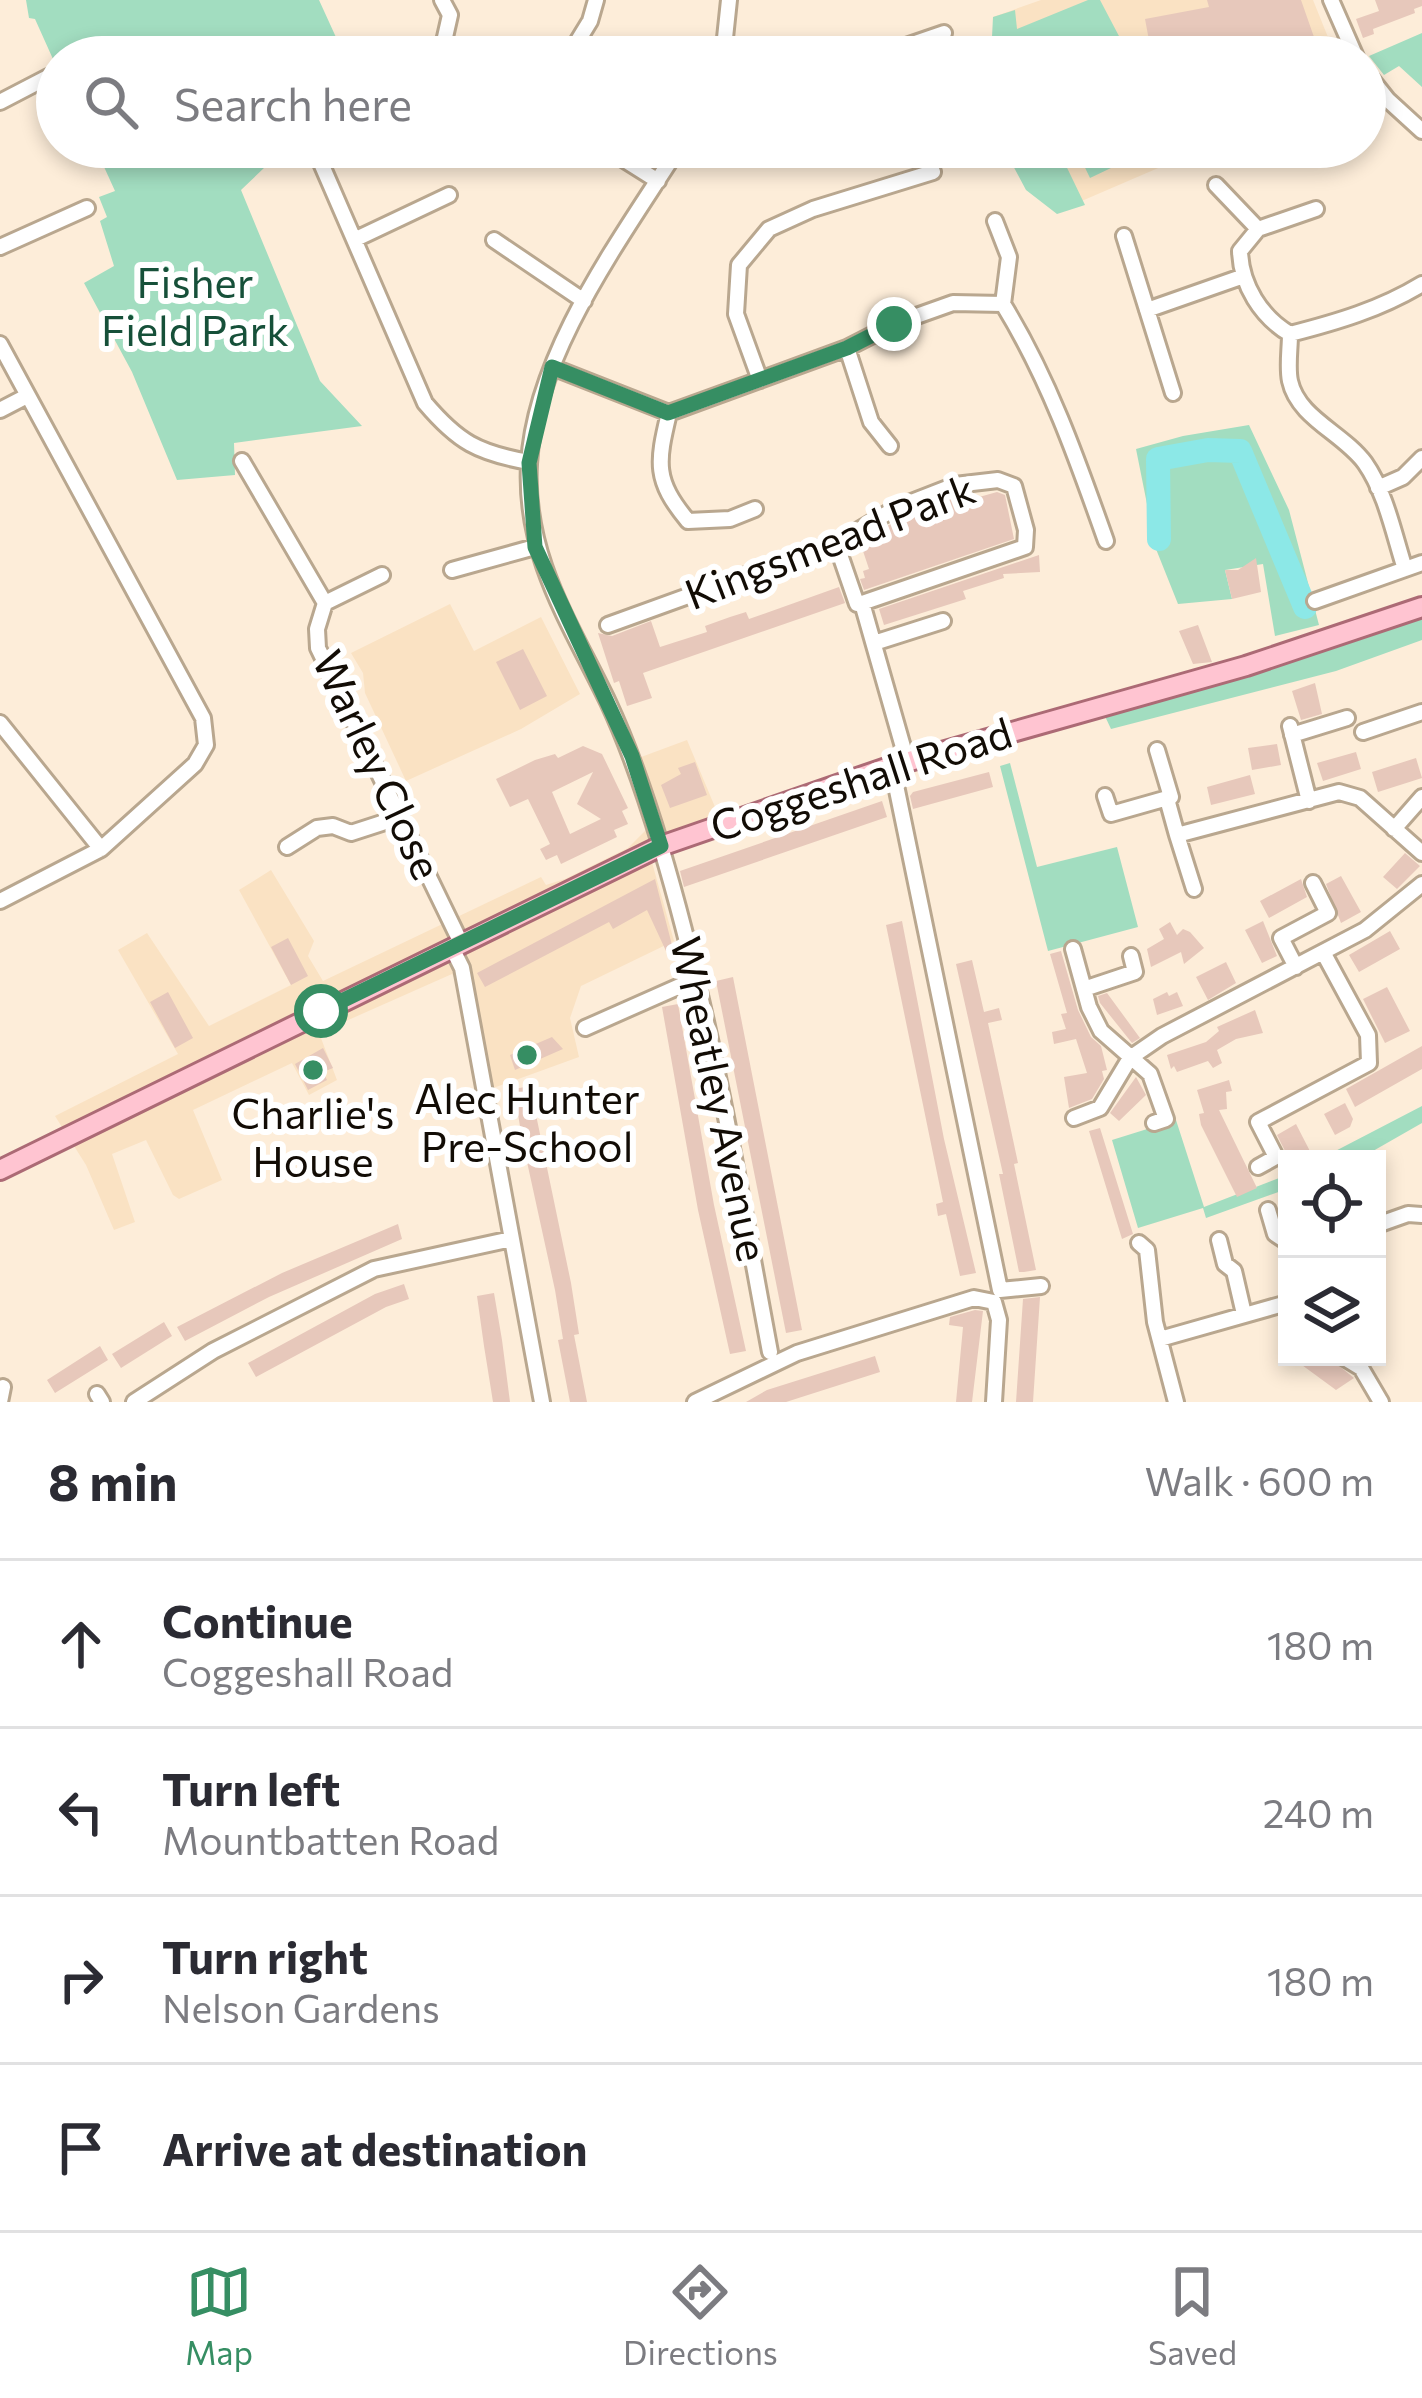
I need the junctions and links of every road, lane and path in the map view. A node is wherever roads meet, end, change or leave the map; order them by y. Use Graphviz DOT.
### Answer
graph roads {
  1 [pos="442,0"];
  2 [pos="596,0"];
  3 [pos="729,0"];
  4 [pos="1331,0"];
  5 [pos="944,33"];
  6 [pos="445,36"];
  7 [pos="581,36"];
  8 [pos="725,36"];
  9 [pos="936,36"];
  10 [pos="1347,36"];
  11 [pos="36,83"];
  12 [pos="1386,97"];
  13 [pos="0,102"];
  14 [pos="1422,131"];
  15 [pos="324,168"];
  16 [pos="637,168"];
  17 [pos="666,168"];
  18 [pos="931,168"];
  19 [pos="658,181"];
  20 [pos="1216,185"];
  21 [pos="449,195"];
  22 [pos="87,208"];
  23 [pos="1316,209"];
  24 [pos="994,221"];
  25 [pos="1258,229"];
  26 [pos="1124,236"];
  27 [pos="356,239"];
  28 [pos="494,240"];
  29 [pos="0,247"];
  30 [pos="1244,276"];
  31 [pos="1422,284"];
  32 [pos="584,301"];
  33 [pos="1003,304"];
  34 [pos="1147,310"];
  35 [pos="1290,334"];
  36 [pos="0,344"];
  37 [pos="847,348"];
  38 [pos="552,367"];
  39 [pos="760,380"];
  40 [pos="1173,393"];
  41 [pos="28,396"];
  42 [pos="0,410"];
  43 [pos="668,413"];
  44 [pos="890,446"];
  45 [pos="1422,458"];
  46 [pos="242,460"];
  47 [pos="529,463"];
  48 [pos="1378,488"];
  49 [pos="755,509"];
  50 [pos="1106,541"];
  51 [pos="836,543"];
  52 [pos="535,547"];
  53 [pos="1422,563"];
  54 [pos="452,569"];
  55 [pos="1405,569"];
  56 [pos="382,575"];
  57 [pos="1315,601"];
  58 [pos="325,603"];
  59 [pos="857,604"];
  60 [pos="1422,607"];
  61 [pos="944,622"];
  62 [pos="608,625"];
  63 [pos="874,643"];
  64 [pos="1422,712"];
  65 [pos="1347,718"];
  66 [pos="0,722"];
  67 [pos="1363,732"];
  68 [pos="1157,750"];
  69 [pos="899,764"];
  70 [pos="1106,796"];
  71 [pos="1422,797"];
  72 [pos="1167,799"];
  73 [pos="1309,800"];
  74 [pos="402,822"];
  75 [pos="1394,829"];
  76 [pos="1177,835"];
  77 [pos="661,846"];
  78 [pos="287,847"];
  79 [pos="100,849"];
  80 [pos="1422,853"];
  81 [pos="1312,884"];
  82 [pos="1422,884"];
  83 [pos="1194,889"];
  84 [pos="0,901"];
  85 [pos="457,946"];
  86 [pos="1073,949"];
  87 [pos="1323,952"];
  88 [pos="1131,956"];
  89 [pos="1296,967"];
  90 [pos="698,978"];
  91 [pos="1084,989"];
  92 [pos="585,1028"];
  93 [pos="1130,1058"];
  94 [pos="1074,1118"];
  95 [pos="1154,1123"];
  96 [pos="1258,1166"];
  97 [pos="0,1171"];
  98 [pos="1268,1210"];
  99 [pos="1422,1216"];
  100 [pos="1386,1222"];
  101 [pos="1278,1236"];
  102 [pos="512,1239"];
  103 [pos="1219,1240"];
  104 [pos="1139,1243"];
  105 [pos="1041,1286"];
  106 [pos="997,1296"];
  107 [pos="1278,1305"];
  108 [pos="1244,1314"];
  109 [pos="1160,1339"];
  110 [pos="770,1352"];
  111 [pos="1358,1366"];
  112 [pos="134,1402"];
  113 [pos="542,1402"];
  114 [pos="695,1402"];
  115 [pos="994,1402"];
  116 [pos="1176,1402"];
  117 [pos="1381,1402"];
  1 -- 6 [label="street"];
  2 -- 7 [label="street"];
  3 -- 8 [label="street"];
  4 -- 10 [label="street"];
  5 -- 9 [label="street"];
  11 -- 13 [label="street"];
  12 -- 14 [label="street"];
  15 -- 27 [label="street"];
  16 -- 19 [label="street"];
  17 -- 19 [label="street"];
  18 -- 39 [label="street"];
  19 -- 32 [label="street"];
  20 -- 25 [label="street"];
  21 -- 27 [label="street"];
  22 -- 29 [label="street"];
  23 -- 25 [label="street"];
  24 -- 33 [label="street"];
  25 -- 30 [label="street"];
  26 -- 34 [label="street"];
  27 -- 47 [label="street"];
  28 -- 32 [label="street"];
  30 -- 34 [label="street"];
  30 -- 35 [label="street"];
  31 -- 35 [label="street"];
  32 -- 38 [label="street"];
  33 -- 37 [label="street"];
  33 -- 50 [label="street"];
  34 -- 40 [label="street"];
  35 -- 48 [label="street"];
  36 -- 41 [label="street"];
  37 -- 39 [label="street"];
  37 -- 44 [label="street"];
  38 -- 43 [label="street"];
  38 -- 47 [label="street"];
  39 -- 43 [label="street"];
  41 -- 42 [label="street"];
  41 -- 79 [label="street"];
  43 -- 49 [label="street"];
  45 -- 48 [label="street"];
  46 -- 58 [label="street, Warley Close"];
  47 -- 52 [label="street"];
  48 -- 55 [label="street"];
  51 -- 59 [label="street"];
  51 -- 62 [label="street, Kingsmead Park"];
  51 -- 63 [label="street, Kingsmead Park"];
  52 -- 54 [label="street"];
  52 -- 77 [label="street, Wheatley Avenue"];
  53 -- 55 [label="street"];
  55 -- 57 [label="street"];
  56 -- 58 [label="street"];
  58 -- 74 [label="street, Warley Close"];
  60 -- 69 [label="main road, Coggeshall Road"];
  61 -- 63 [label="street"];
  63 -- 69 [label="street, Kingsmead Park"];
  64 -- 67 [label="street"];
  65 -- 73 [label="street"];
  66 -- 79 [label="street"];
  68 -- 72 [label="street"];
  69 -- 77 [label="main road, Coggeshall Road"];
  69 -- 106 [label="street, Kingsmead Park"];
  70 -- 72 [label="street"];
  71 -- 75 [label="street"];
  72 -- 76 [label="street"];
  73 -- 75 [label="street"];
  73 -- 76 [label="street"];
  74 -- 78 [label="street"];
  74 -- 85 [label="street, Warley Close"];
  75 -- 80 [label="street"];
  76 -- 83 [label="street"];
  77 -- 85 [label="main road, Coggeshall Road"];
  77 -- 90 [label="street, Wheatley Avenue"];
  79 -- 84 [label="street"];
  81 -- 89 [label="street"];
  82 -- 87 [label="street"];
  85 -- 97 [label="main road, Coggeshall Road"];
  85 -- 102 [label="street, Warley Close"];
  86 -- 91 [label="street"];
  87 -- 89 [label="street"];
  87 -- 96 [label="street"];
  88 -- 91 [label="street"];
  89 -- 93 [label="street"];
  90 -- 92 [label="street"];
  90 -- 110 [label="street, Wheatley Avenue"];
  91 -- 93 [label="street"];
  93 -- 94 [label="street"];
  93 -- 95 [label="street"];
  98 -- 101 [label="street"];
  99 -- 100 [label="street"];
  102 -- 112 [label="street"];
  102 -- 113 [label="street, Warley Close"];
  103 -- 108 [label="street"];
  104 -- 109 [label="street"];
  105 -- 106 [label="street"];
  106 -- 114 [label="street"];
  106 -- 115 [label="street, Kingsmead Park"];
  107 -- 108 [label="street"];
  108 -- 109 [label="street"];
  109 -- 116 [label="street"];
  111 -- 117 [label="street"];
}
